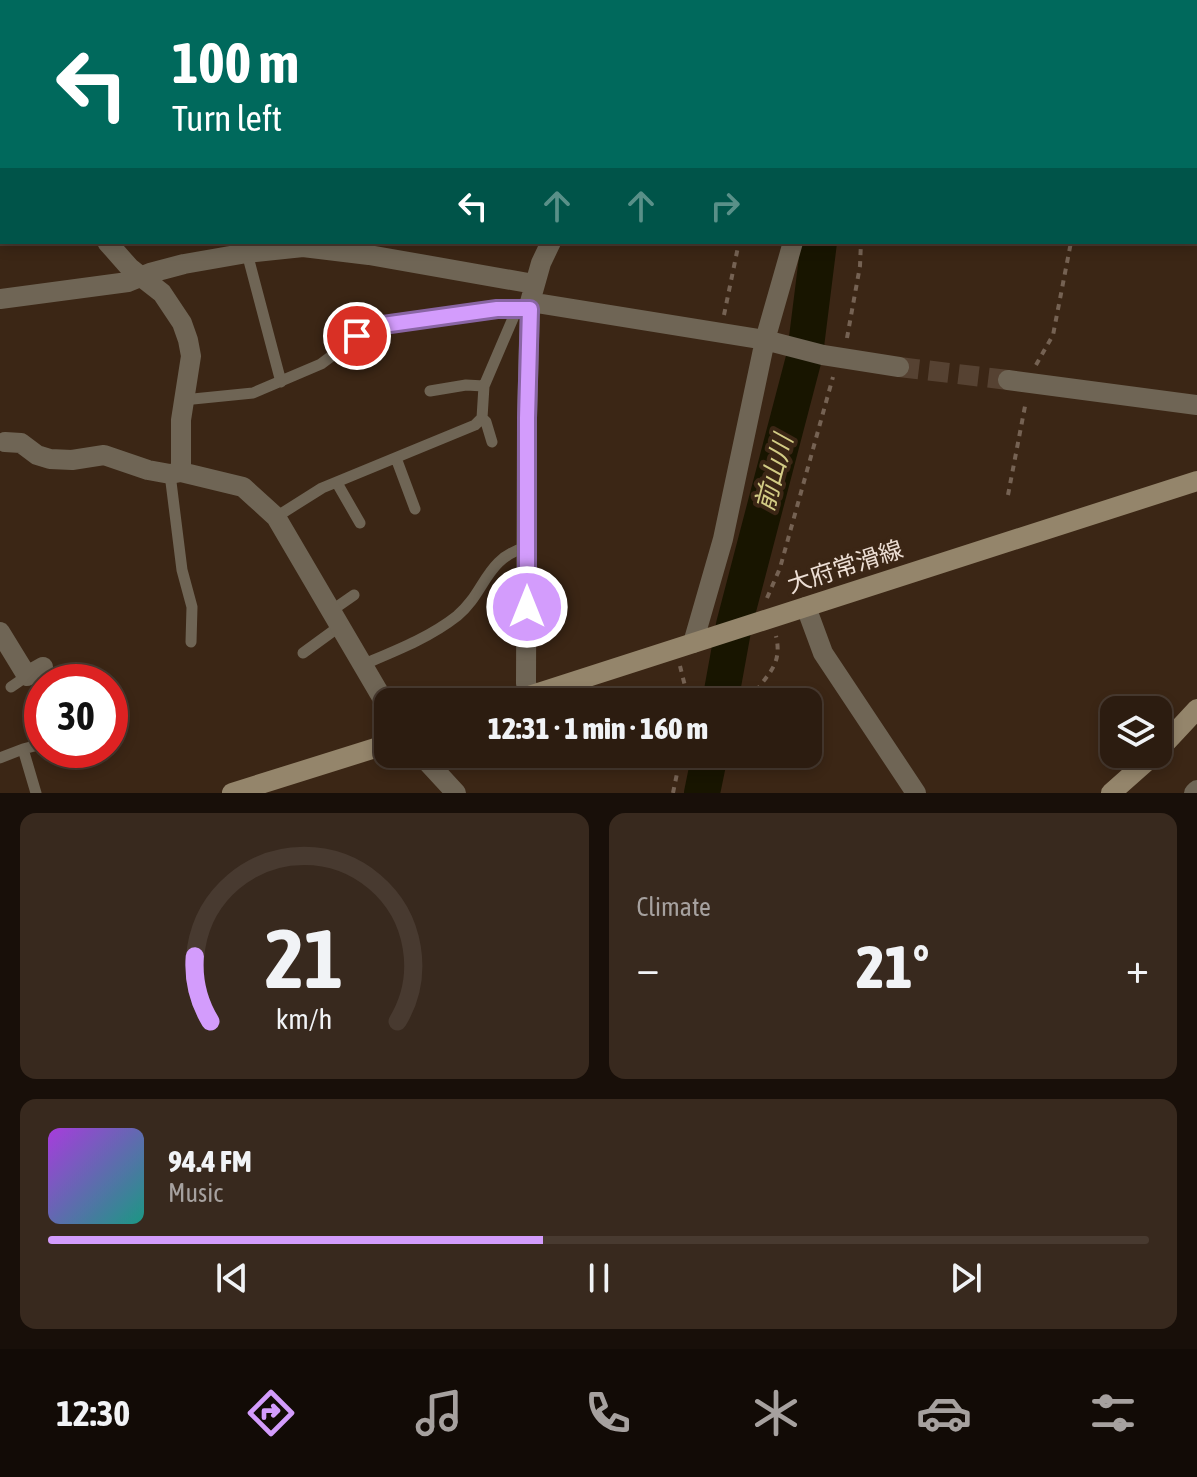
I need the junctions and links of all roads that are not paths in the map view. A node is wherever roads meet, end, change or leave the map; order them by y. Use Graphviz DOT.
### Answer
graph roads {
  1 [pos="109,244"];
  2 [pos="550,244"];
  3 [pos="793,244"];
  4 [pos="247,253"];
  5 [pos="141,278"];
  6 [pos="0,299"];
  7 [pos="528,301"];
  8 [pos="769,341"];
  9 [pos="899,367"];
  10 [pos="1008,380"];
  11 [pos="281,382"];
  12 [pos="484,386"];
  13 [pos="430,391"];
  14 [pos="183,400"];
  15 [pos="1197,405"];
  16 [pos="482,418"];
  17 [pos="2,440"];
  18 [pos="492,442"];
  19 [pos="396,458"];
  20 [pos="176,473"];
  21 [pos="1197,481"];
  22 [pos="337,483"];
  23 [pos="415,509"];
  24 [pos="276,517"];
  25 [pos="360,523"];
  26 [pos="527,547"];
  27 [pos="354,595"];
  28 [pos="806,607"];
  29 [pos="335,619"];
  30 [pos="0,632"];
  31 [pos="191,642"];
  32 [pos="693,643"];
  33 [pos="303,653"];
  34 [pos="362,665"];
  35 [pos="24,672"];
  36 [pos="376,688"];
  37 [pos="524,688"];
  38 [pos="553,688"];
  39 [pos="1197,709"];
  40 [pos="1172,736"];
  41 [pos="374,748"];
  42 [pos="23,749"];
  43 [pos="0,758"];
  44 [pos="433,768"];
  45 [pos="1140,768"];
  46 [pos="36,793"];
  47 [pos="232,793"];
  48 [pos="456,793"];
  49 [pos="916,793"];
  50 [pos="1111,793"];
  1 -- 5 [label="street"];
  2 -- 7 [label="street"];
  3 -- 8 [label="street"];
  4 -- 5 [label="street"];
  4 -- 7 [label="street"];
  4 -- 11 [label="lane"];
  5 -- 6 [label="street"];
  5 -- 14 [label="street"];
  7 -- 8 [label="street"];
  7 -- 11 [label="lane"];
  7 -- 12 [label="lane"];
  7 -- 26 [label="street"];
  8 -- 9 [label="street"];
  8 -- 32 [label="street"];
  10 -- 15 [label="street"];
  11 -- 14 [label="lane"];
  12 -- 13 [label="lane"];
  12 -- 16 [label="lane"];
  14 -- 20 [label="street"];
  16 -- 18 [label="lane"];
  16 -- 19 [label="lane"];
  17 -- 20 [label="street"];
  19 -- 22 [label="lane"];
  19 -- 23 [label="lane"];
  20 -- 24 [label="street"];
  20 -- 31 [label="lane"];
  21 -- 28 [label="main road, 大府常滑線"];
  22 -- 24 [label="lane"];
  22 -- 25 [label="lane"];
  24 -- 29 [label="street"];
  26 -- 34 [label="lane"];
  26 -- 37 [label="street"];
  27 -- 29 [label="lane"];
  28 -- 32 [label="main road, 大府常滑線"];
  28 -- 49 [label="street"];
  29 -- 33 [label="lane"];
  29 -- 34 [label="street"];
  30 -- 35 [label="street"];
  32 -- 38 [label="main road, 大府常滑線"];
  34 -- 36 [label="street"];
  39 -- 40 [label="main road"];
  41 -- 47 [label="main road"];
  42 -- 43 [label="lane"];
  42 -- 46 [label="lane"];
  44 -- 48 [label="street"];
  45 -- 50 [label="main road"];
}
